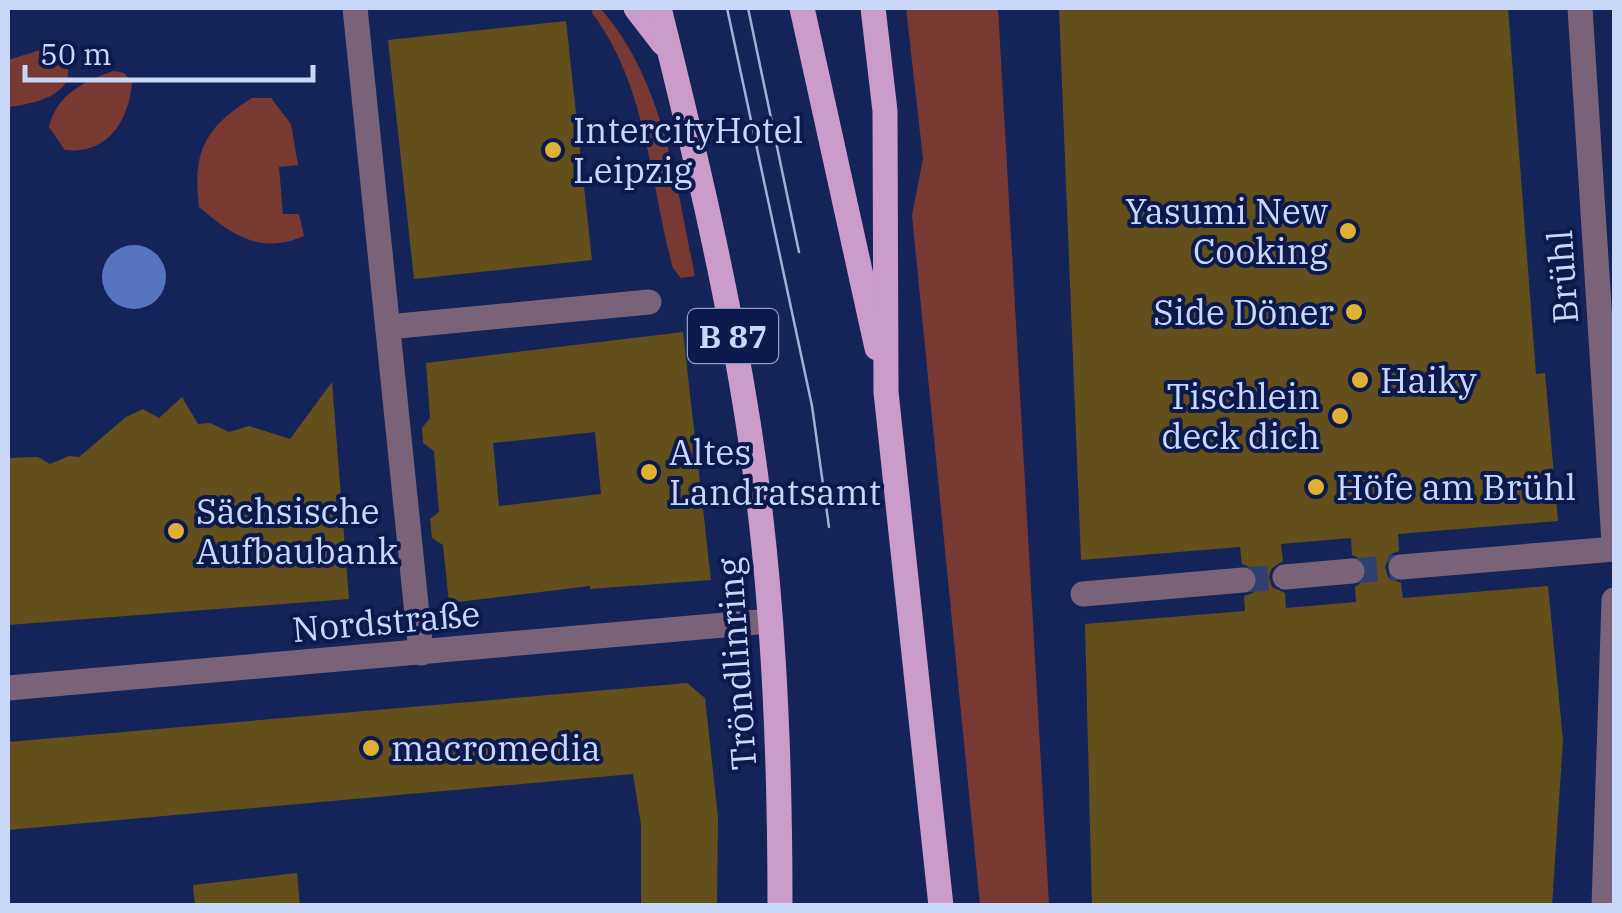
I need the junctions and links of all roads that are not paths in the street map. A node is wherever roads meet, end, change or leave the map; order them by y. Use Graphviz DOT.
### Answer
graph roads {
  1 [pos="355,8"];
  2 [pos="636,8"];
  3 [pos="659,8"];
  4 [pos="802,8"];
  5 [pos="873,8"];
  6 [pos="1580,8"];
  7 [pos="671,55"];
  8 [pos="649,302"];
  9 [pos="388,327"];
  10 [pos="886,392"];
  11 [pos="1613,484"];
  12 [pos="1614,546"];
  13 [pos="1401,567"];
  14 [pos="1352,571"];
  15 [pos="1285,576"];
  16 [pos="1242,580"];
  17 [pos="1082,594"];
  18 [pos="1614,600"];
  19 [pos="770,621"];
  20 [pos="422,653"];
  21 [pos="8,688"];
  22 [pos="780,906"];
  23 [pos="941,906"];
  24 [pos="1604,906"];
  1 -- 9 [label="street"];
  2 -- 7 [label="main road"];
  3 -- 7 [label="main road, Tröndlinring / B 87"];
  4 -- 10 [label="main road"];
  5 -- 10 [label="main road"];
  6 -- 11 [label="street, Brühl"];
  7 -- 19 [label="main road, Tröndlinring / B 87"];
  8 -- 9 [label="street"];
  9 -- 20 [label="street"];
  10 -- 23 [label="main road"];
  11 -- 12 [label="street, Brühl"];
  12 -- 13 [label="street"];
  14 -- 15 [label="street"];
  16 -- 17 [label="street"];
  18 -- 24 [label="street"];
  19 -- 20 [label="street, Nordstraße"];
  19 -- 22 [label="main road, Tröndlinring / B 87"];
  20 -- 21 [label="street, Nordstraße"];
}
